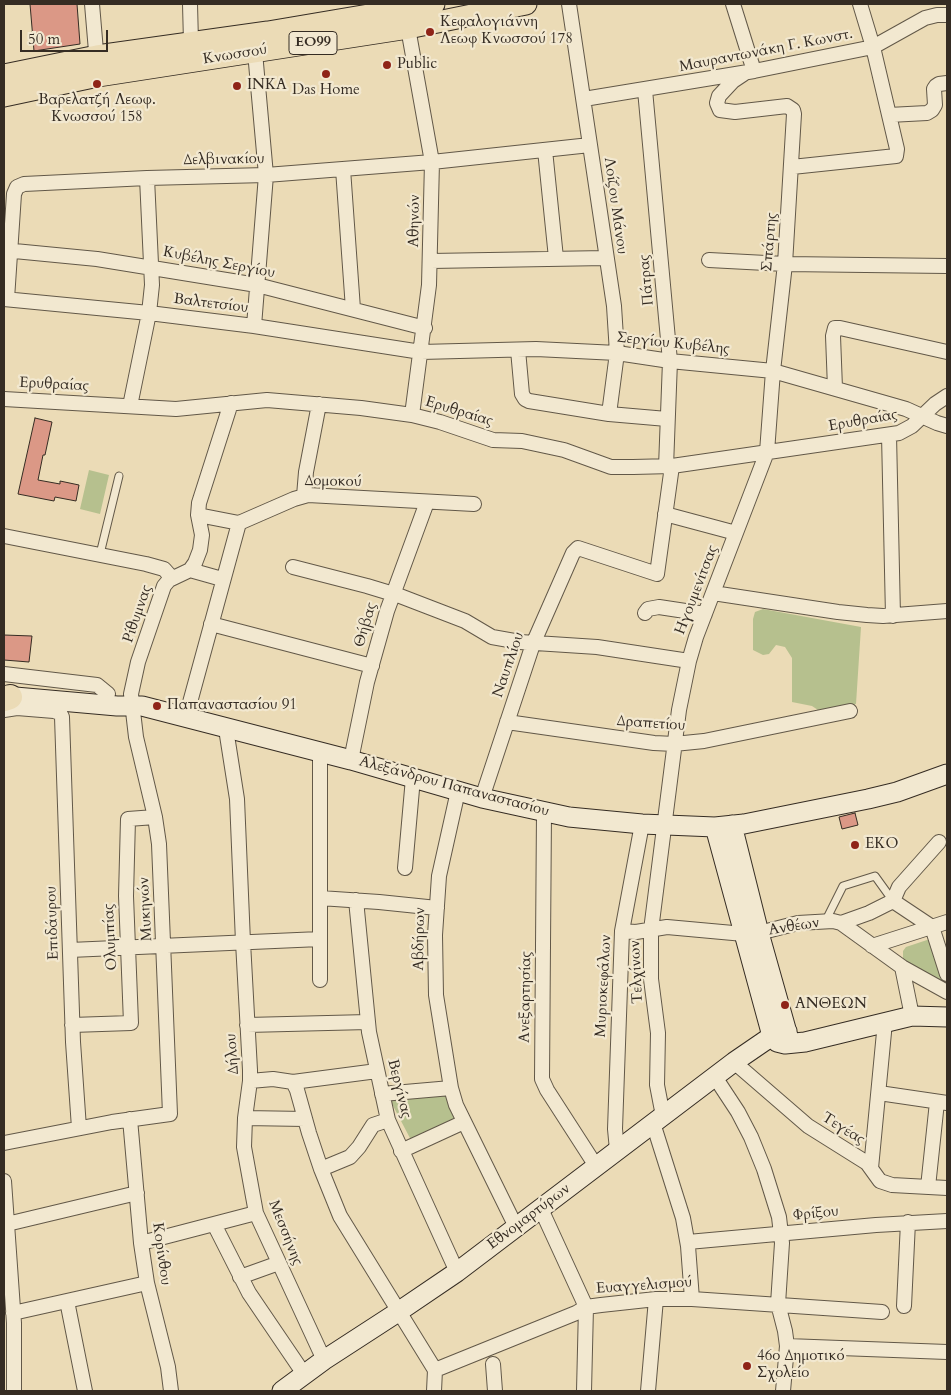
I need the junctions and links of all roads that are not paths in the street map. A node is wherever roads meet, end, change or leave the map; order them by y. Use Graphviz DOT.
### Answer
graph roads {
  1 [pos="92,4"];
  2 [pos="190,4"];
  3 [pos="434,4"];
  4 [pos="526,4"];
  5 [pos="569,4"];
  6 [pos="733,4"];
  7 [pos="860,4"];
  8 [pos="356,10"];
  9 [pos="947,15"];
  10 [pos="408,28"];
  11 [pos="191,42"];
  12 [pos="873,47"];
  13 [pos="255,52"];
  14 [pos="97,66"];
  15 [pos="749,72"];
  16 [pos="4,75"];
  17 [pos="947,83"];
  18 [pos="645,90"];
  19 [pos="4,96"];
  20 [pos="584,99"];
  21 [pos="889,115"];
  22 [pos="590,145"];
  23 [pos="545,150"];
  24 [pos="432,162"];
  25 [pos="792,167"];
  26 [pos="343,169"];
  27 [pos="266,175"];
  28 [pos="146,178"];
  29 [pos="7,250"];
  30 [pos="556,258"];
  31 [pos="606,258"];
  32 [pos="709,260"];
  33 [pos="431,261"];
  34 [pos="785,264"];
  35 [pos="947,266"];
  36 [pos="153,268"];
  37 [pos="257,285"];
  38 [pos="6,299"];
  39 [pos="353,309"];
  40 [pos="149,313"];
  41 [pos="254,326"];
  42 [pos="425,328"];
  43 [pos="518,350"];
  44 [pos="417,351"];
  45 [pos="947,352"];
  46 [pos="616,353"];
  47 [pos="670,361"];
  48 [pos="773,371"];
  49 [pos="835,388"];
  50 [pos="947,396"];
  51 [pos="4,399"];
  52 [pos="232,403"];
  53 [pos="319,404"];
  54 [pos="130,406"];
  55 [pos="610,414"];
  56 [pos="412,415"];
  57 [pos="922,416"];
  58 [pos="667,419"];
  59 [pos="947,426"];
  60 [pos="889,435"];
  61 [pos="767,452"];
  62 [pos="669,467"];
  63 [pos="119,476"];
  64 [pos="304,496"];
  65 [pos="427,502"];
  66 [pos="474,504"];
  67 [pos="665,514"];
  68 [pos="198,515"];
  69 [pos="239,523"];
  70 [pos="736,533"];
  71 [pos="4,536"];
  72 [pos="578,548"];
  73 [pos="100,554"];
  74 [pos="293,567"];
  75 [pos="190,570"];
  76 [pos="172,578"];
  77 [pos="222,579"];
  78 [pos="393,593"];
  79 [pos="713,593"];
  80 [pos="947,611"];
  81 [pos="645,613"];
  82 [pos="705,614"];
  83 [pos="893,616"];
  84 [pos="211,624"];
  85 [pos="534,644"];
  86 [pos="689,661"];
  87 [pos="372,666"];
  88 [pos="4,674"];
  89 [pos="108,694"];
  90 [pos="5,697"];
  91 [pos="76,697"];
  92 [pos="134,704"];
  93 [pos="850,711"];
  94 [pos="186,717"];
  95 [pos="507,722"];
  96 [pos="226,729"];
  97 [pos="674,744"];
  98 [pos="320,752"];
  99 [pos="351,760"];
  100 [pos="947,770"];
  101 [pos="947,775"];
  102 [pos="413,778"];
  103 [pos="458,791"];
  104 [pos="482,798"];
  105 [pos="544,812"];
  106 [pos="155,817"];
  107 [pos="642,824"];
  108 [pos="663,825"];
  109 [pos="724,826"];
  110 [pos="940,842"];
  111 [pos="405,868"];
  112 [pos="320,898"];
  113 [pos="356,900"];
  114 [pos="892,901"];
  115 [pos="437,908"];
  116 [pos="825,922"];
  117 [pos="947,922"];
  118 [pos="841,923"];
  119 [pos="932,927"];
  120 [pos="651,930"];
  121 [pos="622,931"];
  122 [pos="752,934"];
  123 [pos="320,938"];
  124 [pos="243,942"];
  125 [pos="164,946"];
  126 [pos="872,946"];
  127 [pos="128,948"];
  128 [pos="70,950"];
  129 [pos="902,967"];
  130 [pos="947,974"];
  131 [pos="320,980"];
  132 [pos="947,992"];
  133 [pos="912,1016"];
  134 [pos="947,1017"];
  135 [pos="368,1022"];
  136 [pos="885,1022"];
  137 [pos="247,1025"];
  138 [pos="72,1026"];
  139 [pos="781,1038"];
  140 [pos="734,1062"];
  141 [pos="377,1071"];
  142 [pos="715,1077"];
  143 [pos="250,1081"];
  144 [pos="293,1082"];
  145 [pos="451,1088"];
  146 [pos="878,1093"];
  147 [pos="382,1094"];
  148 [pos="942,1102"];
  149 [pos="244,1118"];
  150 [pos="130,1119"];
  151 [pos="305,1119"];
  152 [pos="388,1120"];
  153 [pos="658,1120"];
  154 [pos="464,1122"];
  155 [pos="79,1128"];
  156 [pos="4,1143"];
  157 [pos="617,1150"];
  158 [pos="401,1151"];
  159 [pos="596,1166"];
  160 [pos="871,1168"];
  161 [pos="321,1169"];
  162 [pos="4,1181"];
  163 [pos="928,1187"];
  164 [pos="947,1188"];
  165 [pos="137,1193"];
  166 [pos="541,1209"];
  167 [pos="256,1213"];
  168 [pos="947,1221"];
  169 [pos="908,1222"];
  170 [pos="7,1224"];
  171 [pos="214,1224"];
  172 [pos="516,1227"];
  173 [pos="781,1234"];
  174 [pos="688,1242"];
  175 [pos="141,1243"];
  176 [pos="279,1264"];
  177 [pos="457,1272"];
  178 [pos="240,1277"];
  179 [pos="147,1283"];
  180 [pos="692,1298"];
  181 [pos="656,1299"];
  182 [pos="67,1301"];
  183 [pos="778,1304"];
  184 [pos="904,1306"];
  185 [pos="586,1307"];
  186 [pos="398,1312"];
  187 [pos="882,1312"];
  188 [pos="13,1313"];
  189 [pos="787,1346"];
  190 [pos="947,1352"];
  191 [pos="324,1360"];
  192 [pos="493,1364"];
  193 [pos="435,1370"];
  194 [pos="304,1374"];
  195 [pos="14,1391"];
  196 [pos="85,1391"];
  197 [pos="171,1391"];
  198 [pos="282,1391"];
  199 [pos="434,1391"];
  200 [pos="495,1391"];
  201 [pos="584,1391"];
  202 [pos="648,1391"];
  203 [pos="783,1391"];
  1 -- 14 [label="street"];
  2 -- 11 [label="street"];
  3 -- 8 [label="main road, Κνωσσού / ΕΟ99"];
  4 -- 10 [label="main road, Κνωσσού / ΕΟ99"];
  5 -- 20 [label="street, Λοίζου Μάνου"];
  6 -- 15 [label="street"];
  7 -- 12 [label="street"];
  8 -- 11 [label="main road, Κνωσσού / ΕΟ99"];
  9 -- 12 [label="street, Μαυραντωνάκη Γ. Κωνστ."];
  10 -- 13 [label="main road, Κνωσσού / ΕΟ99"];
  10 -- 24 [label="street, Αθηνών"];
  11 -- 14 [label="main road, Κνωσσού / ΕΟ99"];
  12 -- 15 [label="street, Μαυραντωνάκη Γ. Κωνστ."];
  12 -- 21 [label="street"];
  13 -- 14 [label="main road, Κνωσσού / ΕΟ99"];
  13 -- 27 [label="street"];
  14 -- 16 [label="main road, Κνωσσού / ΕΟ99"];
  14 -- 19 [label="main road, Κνωσσού / ΕΟ99"];
  15 -- 18 [label="street, Μαυραντωνάκη Γ. Κωνστ."];
  15 -- 25 [label="street, Σπάρτης"];
  17 -- 21 [label="street"];
  18 -- 20 [label="street, Μαυραντωνάκη Γ. Κωνστ."];
  18 -- 47 [label="street, Πάτρας"];
  20 -- 22 [label="street, Λοίζου Μάνου"];
  21 -- 25 [label="street"];
  22 -- 23 [label="street, Δελβινακίου"];
  22 -- 31 [label="street, Λοίζου Μάνου"];
  23 -- 24 [label="street, Δελβινακίου"];
  23 -- 30 [label="street"];
  24 -- 26 [label="street, Δελβινακίου"];
  24 -- 33 [label="street, Αθηνών"];
  25 -- 34 [label="street, Σπάρτης"];
  26 -- 27 [label="street, Δελβινακίου"];
  26 -- 39 [label="street"];
  27 -- 28 [label="street, Δελβινακίου"];
  27 -- 37 [label="street"];
  28 -- 29 [label="street, Δελβινακίου"];
  28 -- 36 [label="street"];
  29 -- 36 [label="street, Κυβέλης Σεργίου"];
  29 -- 38 [label="street"];
  30 -- 31 [label="street"];
  30 -- 33 [label="street"];
  31 -- 46 [label="street, Λοίζου Μάνου"];
  32 -- 34 [label="street"];
  33 -- 42 [label="street, Αθηνών"];
  34 -- 35 [label="street"];
  34 -- 48 [label="street, Σπάρτης"];
  36 -- 37 [label="street, Κυβέλης Σεργίου"];
  36 -- 40 [label="street"];
  37 -- 39 [label="street, Κυβέλης Σεργίου"];
  37 -- 41 [label="street"];
  38 -- 40 [label="street, Βαλτετσίου"];
  39 -- 42 [label="street, Κυβέλης Σεργίου"];
  40 -- 41 [label="street, Βαλτετσίου"];
  40 -- 54 [label="street"];
  41 -- 44 [label="street, Βαλτετσίου"];
  42 -- 44 [label="street, Αθηνών"];
  43 -- 44 [label="street, Σεργίου Κυβέλης"];
  43 -- 46 [label="street, Σεργίου Κυβέλης"];
  43 -- 55 [label="street"];
  44 -- 56 [label="street, Αθηνών"];
  45 -- 49 [label="street"];
  46 -- 47 [label="street, Σεργίου Κυβέλης"];
  46 -- 55 [label="street, Λοίζου Μάνου"];
  47 -- 48 [label="street, Σεργίου Κυβέλης"];
  47 -- 58 [label="street, Πάτρας"];
  48 -- 49 [label="street, Σεργίου Κυβέλης"];
  48 -- 61 [label="street, Ηγουμενίτσας"];
  49 -- 57 [label="street, Σεργίου Κυβέλης"];
  50 -- 57 [label="street, Ερυθραίας"];
  51 -- 54 [label="street, Ερυθραίας"];
  52 -- 53 [label="street, Ερυθραίας"];
  52 -- 54 [label="street, Ερυθραίας"];
  52 -- 68 [label="street"];
  53 -- 56 [label="street, Ερυθραίας"];
  53 -- 64 [label="street"];
  55 -- 58 [label="street"];
  56 -- 62 [label="street, Ερυθραίας"];
  57 -- 59 [label="street, Σεργίου Κυβέλης"];
  57 -- 60 [label="street, Ερυθραίας"];
  58 -- 62 [label="street, Πάτρας"];
  60 -- 61 [label="street, Ερυθραίας"];
  60 -- 83 [label="street"];
  61 -- 62 [label="street, Ερυθραίας"];
  61 -- 70 [label="street, Ηγουμενίτσας"];
  62 -- 67 [label="street, Πάτρας"];
  63 -- 73 [label="lane"];
  64 -- 65 [label="street, Δομοκού"];
  64 -- 69 [label="street, Δομοκού"];
  65 -- 66 [label="street, Δομοκού"];
  65 -- 78 [label="street, Θήβας"];
  67 -- 70 [label="street"];
  67 -- 72 [label="street, Πάτρας"];
  68 -- 69 [label="street"];
  68 -- 75 [label="street"];
  69 -- 77 [label="street"];
  70 -- 79 [label="street, Ηγουμενίτσας"];
  71 -- 73 [label="street"];
  72 -- 85 [label="street, Ναυπλίου"];
  73 -- 76 [label="street"];
  74 -- 78 [label="street"];
  75 -- 76 [label="street, Ρίθυμνας"];
  75 -- 77 [label="street"];
  76 -- 92 [label="street, Ρίθυμνας"];
  77 -- 84 [label="street"];
  78 -- 85 [label="street"];
  78 -- 87 [label="street, Θήβας"];
  79 -- 82 [label="street, Ηγουμενίτσας"];
  79 -- 83 [label="street"];
  80 -- 83 [label="street"];
  81 -- 82 [label="street"];
  82 -- 86 [label="street, Ηγουμενίτσας"];
  84 -- 87 [label="street"];
  84 -- 94 [label="street"];
  85 -- 86 [label="street"];
  85 -- 95 [label="street, Ναυπλίου"];
  86 -- 97 [label="street, Ηγουμενίτσας"];
  87 -- 99 [label="street, Θήβας"];
  88 -- 89 [label="street, Αλεξάνδρου Παπαναστασίου"];
  89 -- 91 [label="main road, Αλεξάνδρου Παπαναστασίου"];
  89 -- 92 [label="main road, Αλεξάνδρου Παπαναστασίου"];
  90 -- 91 [label="main road, Αλεξάνδρου Παπαναστασίου"];
  90 -- 128 [label="street, Επιδάυρου"];
  91 -- 92 [label="main road, Αλεξάνδρου Παπαναστασίου"];
  92 -- 94 [label="main road, Αλεξάνδρου Παπαναστασίου"];
  92 -- 106 [label="street, Μυκηνών"];
  93 -- 97 [label="street, Δραπετίου"];
  94 -- 96 [label="main road, Αλεξάνδρου Παπαναστασίου"];
  95 -- 97 [label="street, Δραπετίου"];
  95 -- 104 [label="street, Ναυπλίου"];
  96 -- 98 [label="main road, Αλεξάνδρου Παπαναστασίου"];
  96 -- 124 [label="street, Δήλου"];
  97 -- 108 [label="street, Ηγουμενίτσας"];
  98 -- 99 [label="main road, Αλεξάνδρου Παπαναστασίου"];
  98 -- 112 [label="street"];
  99 -- 102 [label="main road, Αλεξάνδρου Παπαναστασίου"];
  100 -- 101 [label="street"];
  101 -- 109 [label="main road, Αλεξάνδρου Παπαναστασίου"];
  102 -- 103 [label="main road, Αλεξάνδρου Παπαναστασίου"];
  102 -- 111 [label="street"];
  103 -- 104 [label="main road, Αλεξάνδρου Παπαναστασίου"];
  103 -- 115 [label="street, Αβδήρων"];
  104 -- 105 [label="main road, Αλεξάνδρου Παπαναστασίου"];
  105 -- 107 [label="main road, Αλεξάνδρου Παπαναστασίου"];
  105 -- 159 [label="street, Ανεξαρτησίας"];
  106 -- 125 [label="street, Μυκηνών"];
  106 -- 127 [label="street, Ολυμπίας"];
  107 -- 108 [label="main road, Αλεξάνδρου Παπαναστασίου"];
  107 -- 121 [label="street, Μυριοκεφάλων"];
  108 -- 109 [label="main road, Αλεξάνδρου Παπαναστασίου"];
  108 -- 120 [label="street, Τελχίνων"];
  109 -- 122 [label="main road"];
  110 -- 114 [label="street"];
  112 -- 113 [label="street"];
  112 -- 123 [label="street"];
  113 -- 115 [label="street"];
  113 -- 135 [label="street, Βεργίνας"];
  114 -- 116 [label="lane"];
  114 -- 118 [label="street"];
  114 -- 119 [label="street"];
  115 -- 145 [label="street, Αβδήρων"];
  116 -- 118 [label="street, Ανθέων"];
  116 -- 122 [label="street, Ανθέων"];
  117 -- 119 [label="street"];
  118 -- 126 [label="street, Ανθέων"];
  119 -- 126 [label="street"];
  119 -- 130 [label="street"];
  120 -- 121 [label="street, Ανθέων"];
  120 -- 122 [label="street, Ανθέων"];
  120 -- 153 [label="street, Τελχίνων"];
  121 -- 157 [label="street, Μυριοκεφάλων"];
  122 -- 139 [label="main road"];
  123 -- 124 [label="street"];
  123 -- 131 [label="street"];
  124 -- 125 [label="street"];
  124 -- 137 [label="street, Δήλου"];
  125 -- 127 [label="street"];
  125 -- 150 [label="street, Μυκηνών"];
  126 -- 129 [label="street, Ανθέων"];
  127 -- 128 [label="street"];
  127 -- 138 [label="street, Ολυμπίας"];
  128 -- 138 [label="street, Επιδάυρου"];
  129 -- 132 [label="street, Ανθέων"];
  129 -- 133 [label="street"];
  133 -- 134 [label="main road"];
  133 -- 136 [label="main road"];
  135 -- 137 [label="street"];
  135 -- 141 [label="street, Βεργίνας"];
  136 -- 139 [label="main road"];
  136 -- 146 [label="street"];
  137 -- 143 [label="street, Δήλου"];
  138 -- 155 [label="street, Επιδάυρου"];
  139 -- 140 [label="main road, Εθνομαρτύρων"];
  140 -- 142 [label="main road, Εθνομαρτύρων"];
  140 -- 160 [label="street, Τεγέας"];
  141 -- 144 [label="street, Δήλου"];
  141 -- 147 [label="street, Βεργίνας"];
  142 -- 153 [label="main road, Εθνομαρτύρων"];
  142 -- 173 [label="street"];
  143 -- 144 [label="street, Δήλου"];
  143 -- 149 [label="street, Μεσσήνης"];
  144 -- 151 [label="street"];
  145 -- 147 [label="street"];
  145 -- 154 [label="street, Αβδήρων"];
  146 -- 148 [label="street"];
  146 -- 160 [label="street"];
  147 -- 152 [label="street, Βεργίνας"];
  148 -- 163 [label="street"];
  149 -- 151 [label="street"];
  149 -- 167 [label="street, Μεσσήνης"];
  150 -- 155 [label="street"];
  150 -- 165 [label="street, Κορίνθου"];
  151 -- 161 [label="street"];
  152 -- 158 [label="street, Βεργίνας"];
  152 -- 161 [label="street"];
  153 -- 157 [label="main road, Εθνομαρτύρων"];
  153 -- 174 [label="street, Τελχίνων"];
  154 -- 158 [label="street"];
  154 -- 172 [label="street"];
  155 -- 156 [label="street"];
  157 -- 159 [label="main road, Εθνομαρτύρων"];
  158 -- 177 [label="street, Βεργίνας"];
  159 -- 166 [label="main road, Εθνομαρτύρων"];
  160 -- 163 [label="street, Τεγέας"];
  161 -- 186 [label="street"];
  162 -- 170 [label="street"];
  163 -- 164 [label="street, Τεγέας"];
  165 -- 170 [label="street"];
  165 -- 175 [label="street, Κορίνθου"];
  166 -- 172 [label="main road, Εθνομαρτύρων"];
  166 -- 185 [label="street"];
  167 -- 171 [label="street"];
  167 -- 176 [label="street, Μεσσήνης"];
  168 -- 169 [label="street, Φρίξου"];
  169 -- 173 [label="street, Φρίξου"];
  169 -- 184 [label="street"];
  170 -- 188 [label="street"];
  171 -- 175 [label="street"];
  171 -- 178 [label="street"];
  172 -- 177 [label="main road, Εθνομαρτύρων"];
  173 -- 174 [label="street, Φρίξου"];
  173 -- 183 [label="street"];
  174 -- 180 [label="street, Τελχίνων"];
  175 -- 179 [label="street, Κορίνθου"];
  176 -- 178 [label="street"];
  176 -- 191 [label="street, Μεσσήνης"];
  177 -- 186 [label="main road, Εθνομαρτύρων"];
  178 -- 194 [label="street"];
  179 -- 182 [label="street"];
  179 -- 197 [label="street, Κορίνθου"];
  180 -- 181 [label="street, Ευαγγελισμού"];
  180 -- 183 [label="street, Ευαγγελισμού"];
  181 -- 185 [label="street, Ευαγγελισμού"];
  181 -- 202 [label="street"];
  182 -- 188 [label="street"];
  182 -- 196 [label="street"];
  183 -- 187 [label="street, Ευαγγελισμού"];
  183 -- 189 [label="street"];
  185 -- 193 [label="street, Ευαγγελισμού"];
  185 -- 201 [label="street"];
  186 -- 191 [label="main road, Εθνομαρτύρων"];
  186 -- 193 [label="street"];
  188 -- 195 [label="street"];
  189 -- 190 [label="street"];
  189 -- 203 [label="street"];
  191 -- 194 [label="main road, Εθνομαρτύρων"];
  192 -- 200 [label="street"];
  193 -- 199 [label="street"];
  194 -- 198 [label="main road, Εθνομαρτύρων"];
}
